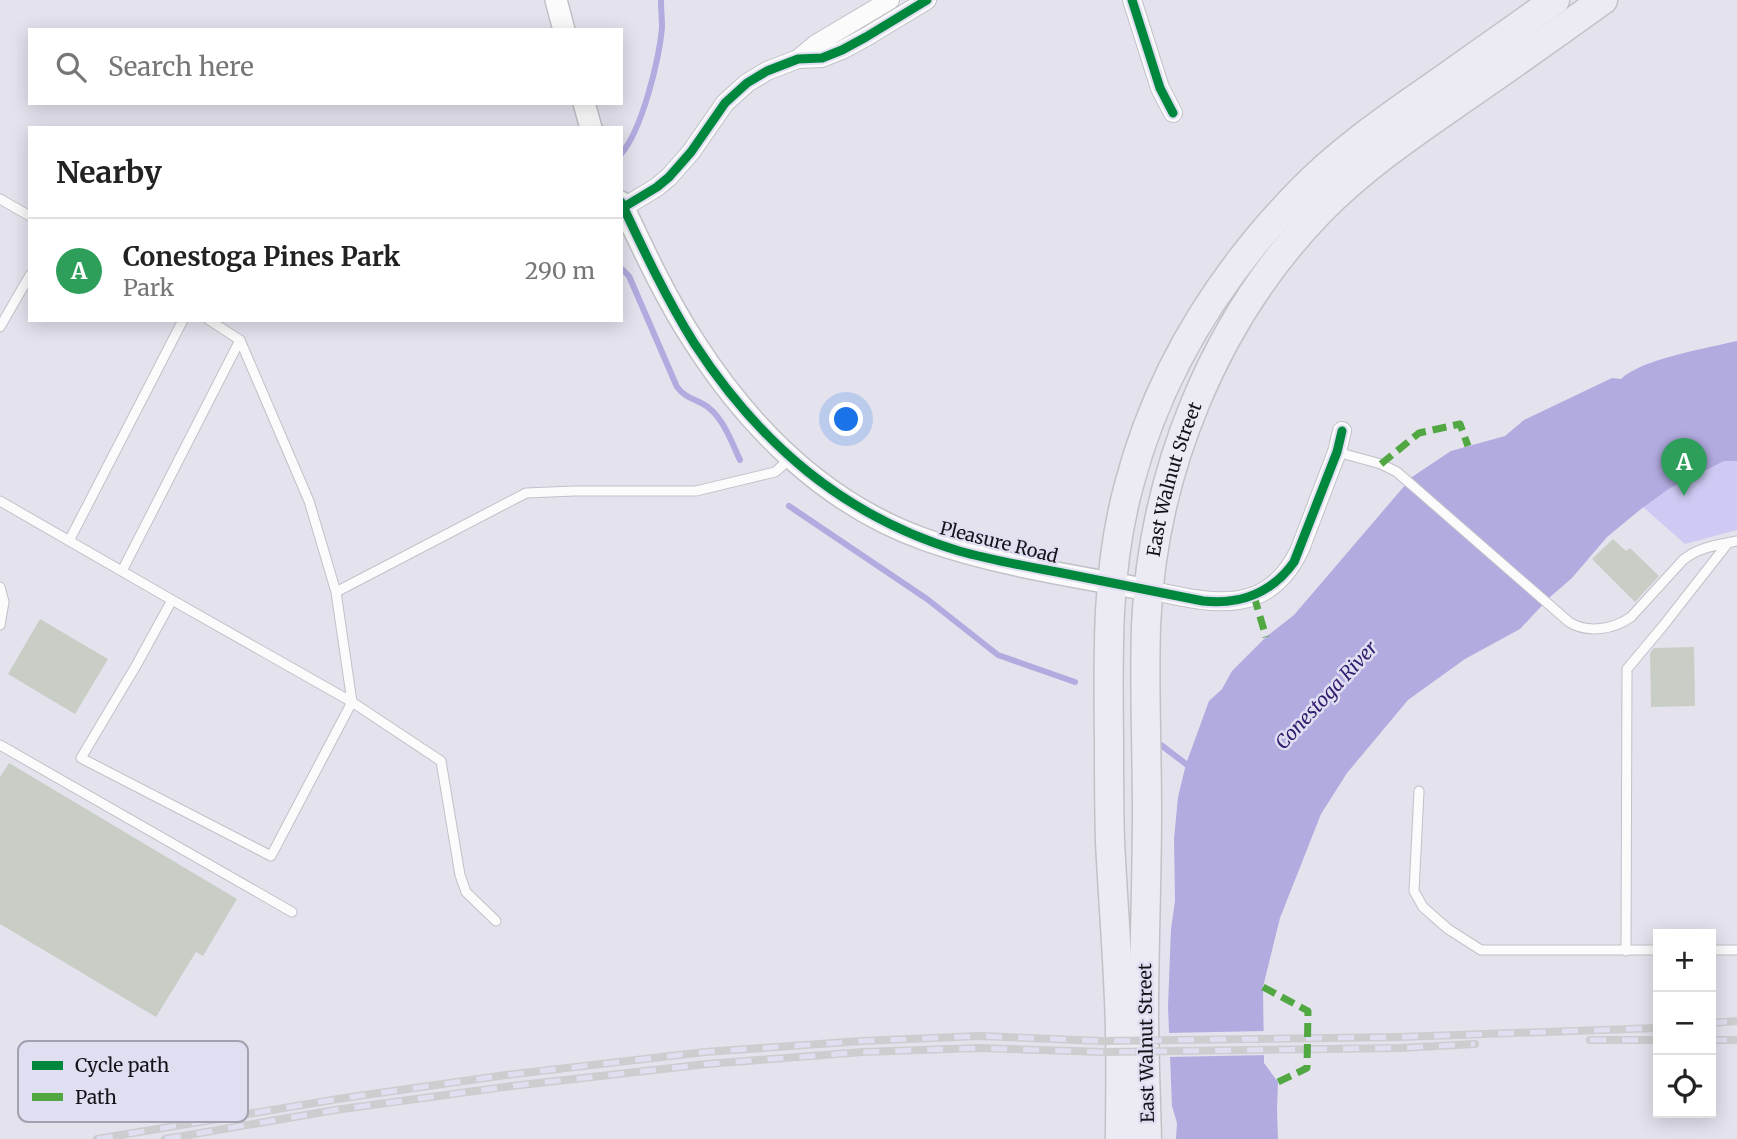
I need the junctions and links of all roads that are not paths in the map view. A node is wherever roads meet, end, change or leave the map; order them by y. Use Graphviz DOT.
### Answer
graph roads {
  1 [pos="555,0"];
  2 [pos="890,0"];
  3 [pos="927,0"];
  4 [pos="1132,0"];
  5 [pos="1555,0"];
  6 [pos="1604,0"];
  7 [pos="563,28"];
  8 [pos="798,59"];
  9 [pos="585,105"];
  10 [pos="1172,113"];
  11 [pos="590,126"];
  12 [pos="0,199"];
  13 [pos="623,204"];
  14 [pos="623,206"];
  15 [pos="28,215"];
  16 [pos="28,278"];
  17 [pos="182,322"];
  18 [pos="212,322"];
  19 [pos="0,327"];
  20 [pos="240,340"];
  21 [pos="1342,432"];
  22 [pos="1337,452"];
  23 [pos="791,458"];
  24 [pos="0,501"];
  25 [pos="69,541"];
  26 [pos="1733,542"];
  27 [pos="122,571"];
  28 [pos="1112,583"];
  29 [pos="0,587"];
  30 [pos="1149,590"];
  31 [pos="336,592"];
  32 [pos="172,600"];
  33 [pos="0,625"];
  34 [pos="352,702"];
  35 [pos="0,745"];
  36 [pos="1419,791"];
  37 [pos="292,912"];
  38 [pos="496,921"];
  39 [pos="1653,950"];
  40 [pos="1716,950"];
  41 [pos="1737,950"];
  42 [pos="1626,951"];
  43 [pos="1120,1139"];
  44 [pos="1147,1139"];
  1 -- 7 [label="street"];
  2 -- 8 [label="street"];
  3 -- 8 [label="street"];
  4 -- 10 [label="street"];
  5 -- 28 [label="main road, East Walnut Street"];
  6 -- 30 [label="main road, East Walnut Street"];
  8 -- 13 [label="street"];
  9 -- 11 [label="street"];
  12 -- 15 [label="lane"];
  14 -- 23 [label="street, Pleasure Road"];
  16 -- 19 [label="lane"];
  17 -- 25 [label="lane"];
  18 -- 20 [label="lane"];
  20 -- 27 [label="lane"];
  20 -- 31 [label="lane"];
  21 -- 22 [label="street, Pleasure Road"];
  22 -- 26 [label="lane"];
  22 -- 30 [label="street, Pleasure Road"];
  23 -- 28 [label="street, Pleasure Road"];
  23 -- 31 [label="lane"];
  24 -- 25 [label="lane"];
  25 -- 27 [label="lane"];
  26 -- 42 [label="lane"];
  27 -- 32 [label="lane"];
  28 -- 30 [label="street, Pleasure Road"];
  28 -- 43 [label="main road, East Walnut Street"];
  29 -- 33 [label="lane"];
  30 -- 44 [label="main road, East Walnut Street"];
  31 -- 34 [label="lane"];
  32 -- 34 [label="lane"];
  32 -- 34 [label="lane"];
  34 -- 38 [label="lane"];
  35 -- 37 [label="lane"];
  36 -- 42 [label="lane"];
  39 -- 42 [label="lane"];
  40 -- 41 [label="lane"];
}
